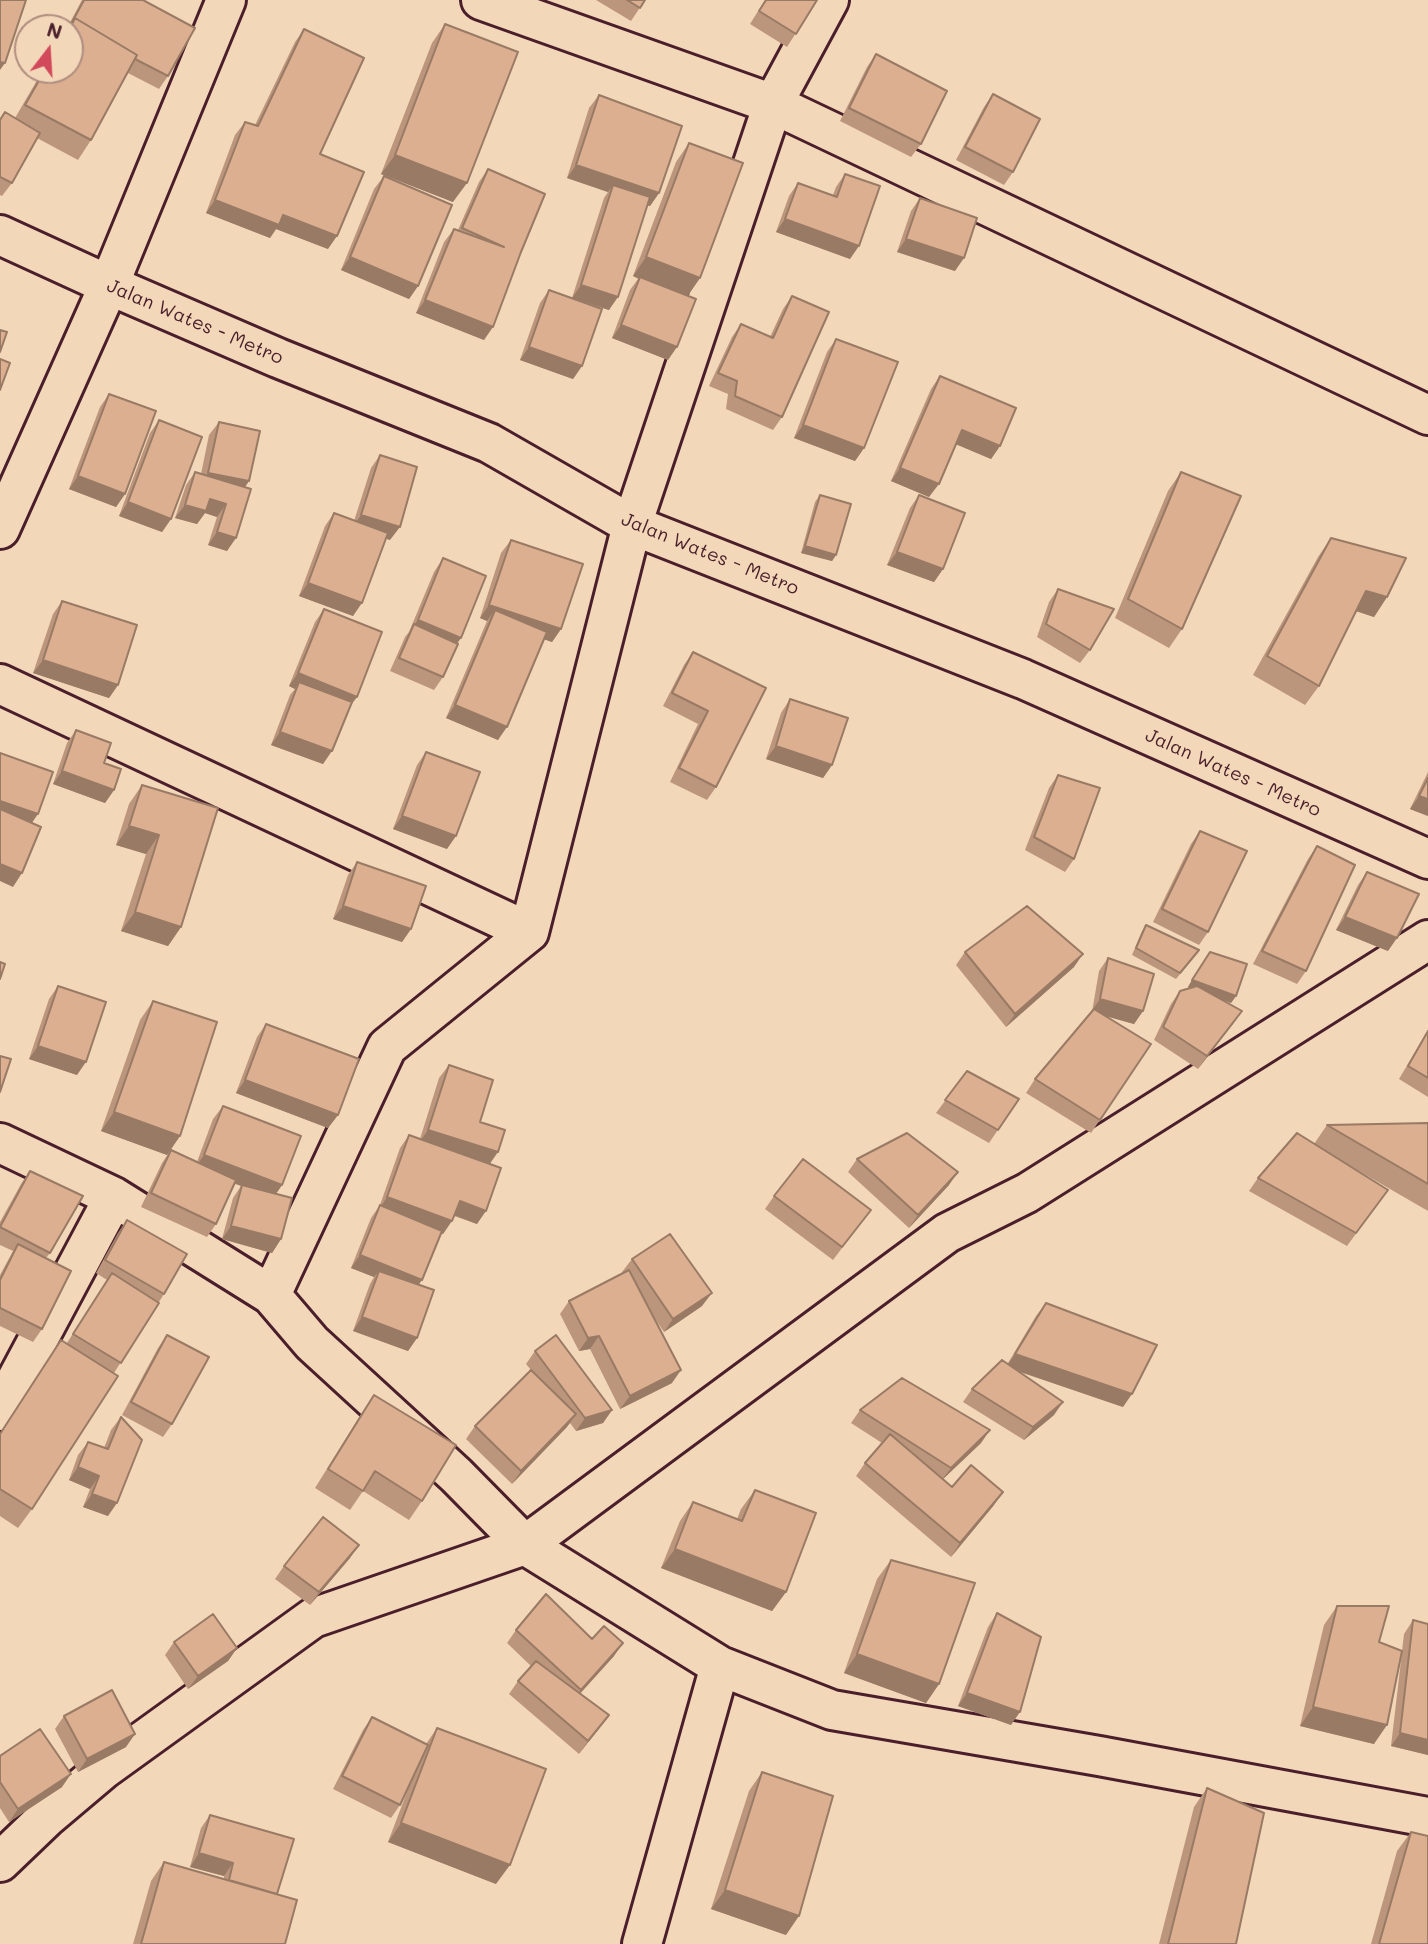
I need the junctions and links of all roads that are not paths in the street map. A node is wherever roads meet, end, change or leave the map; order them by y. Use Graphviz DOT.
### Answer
graph roads {
  1 [pos="226,0"];
  2 [pos="481,0"];
  3 [pos="829,0"];
  4 [pos="774,104"];
  5 [pos="0,235"];
  6 [pos="109,285"];
  7 [pos="1428,415"];
  8 [pos="632,525"];
  9 [pos="0,529"];
  10 [pos="0,684"];
  11 [pos="1428,859"];
  12 [pos="529,932"];
  13 [pos="1428,940"];
  14 [pos="0,1143"];
  15 [pos="114,1197"];
  16 [pos="271,1294"];
  17 [pos="0,1411"];
  18 [pos="525,1545"];
  19 [pos="720,1666"];
  20 [pos="1428,1817"];
  21 [pos="0,1862"];
  22 [pos="642,1944"];
  1 -- 6 [label="street"];
  2 -- 4 [label="street"];
  3 -- 4 [label="street"];
  4 -- 7 [label="street"];
  4 -- 8 [label="street"];
  5 -- 6 [label="street, Jalan Wates - Metro"];
  6 -- 8 [label="street, Jalan Wates - Metro"];
  6 -- 9 [label="street"];
  8 -- 11 [label="street, Jalan Wates - Metro"];
  8 -- 12 [label="street"];
  10 -- 12 [label="street"];
  12 -- 16 [label="street"];
  13 -- 18 [label="street"];
  14 -- 15 [label="street"];
  15 -- 16 [label="street"];
  15 -- 17 [label="street"];
  16 -- 18 [label="street"];
  18 -- 19 [label="street"];
  18 -- 21 [label="street"];
  19 -- 20 [label="street"];
  19 -- 22 [label="street"];
}
